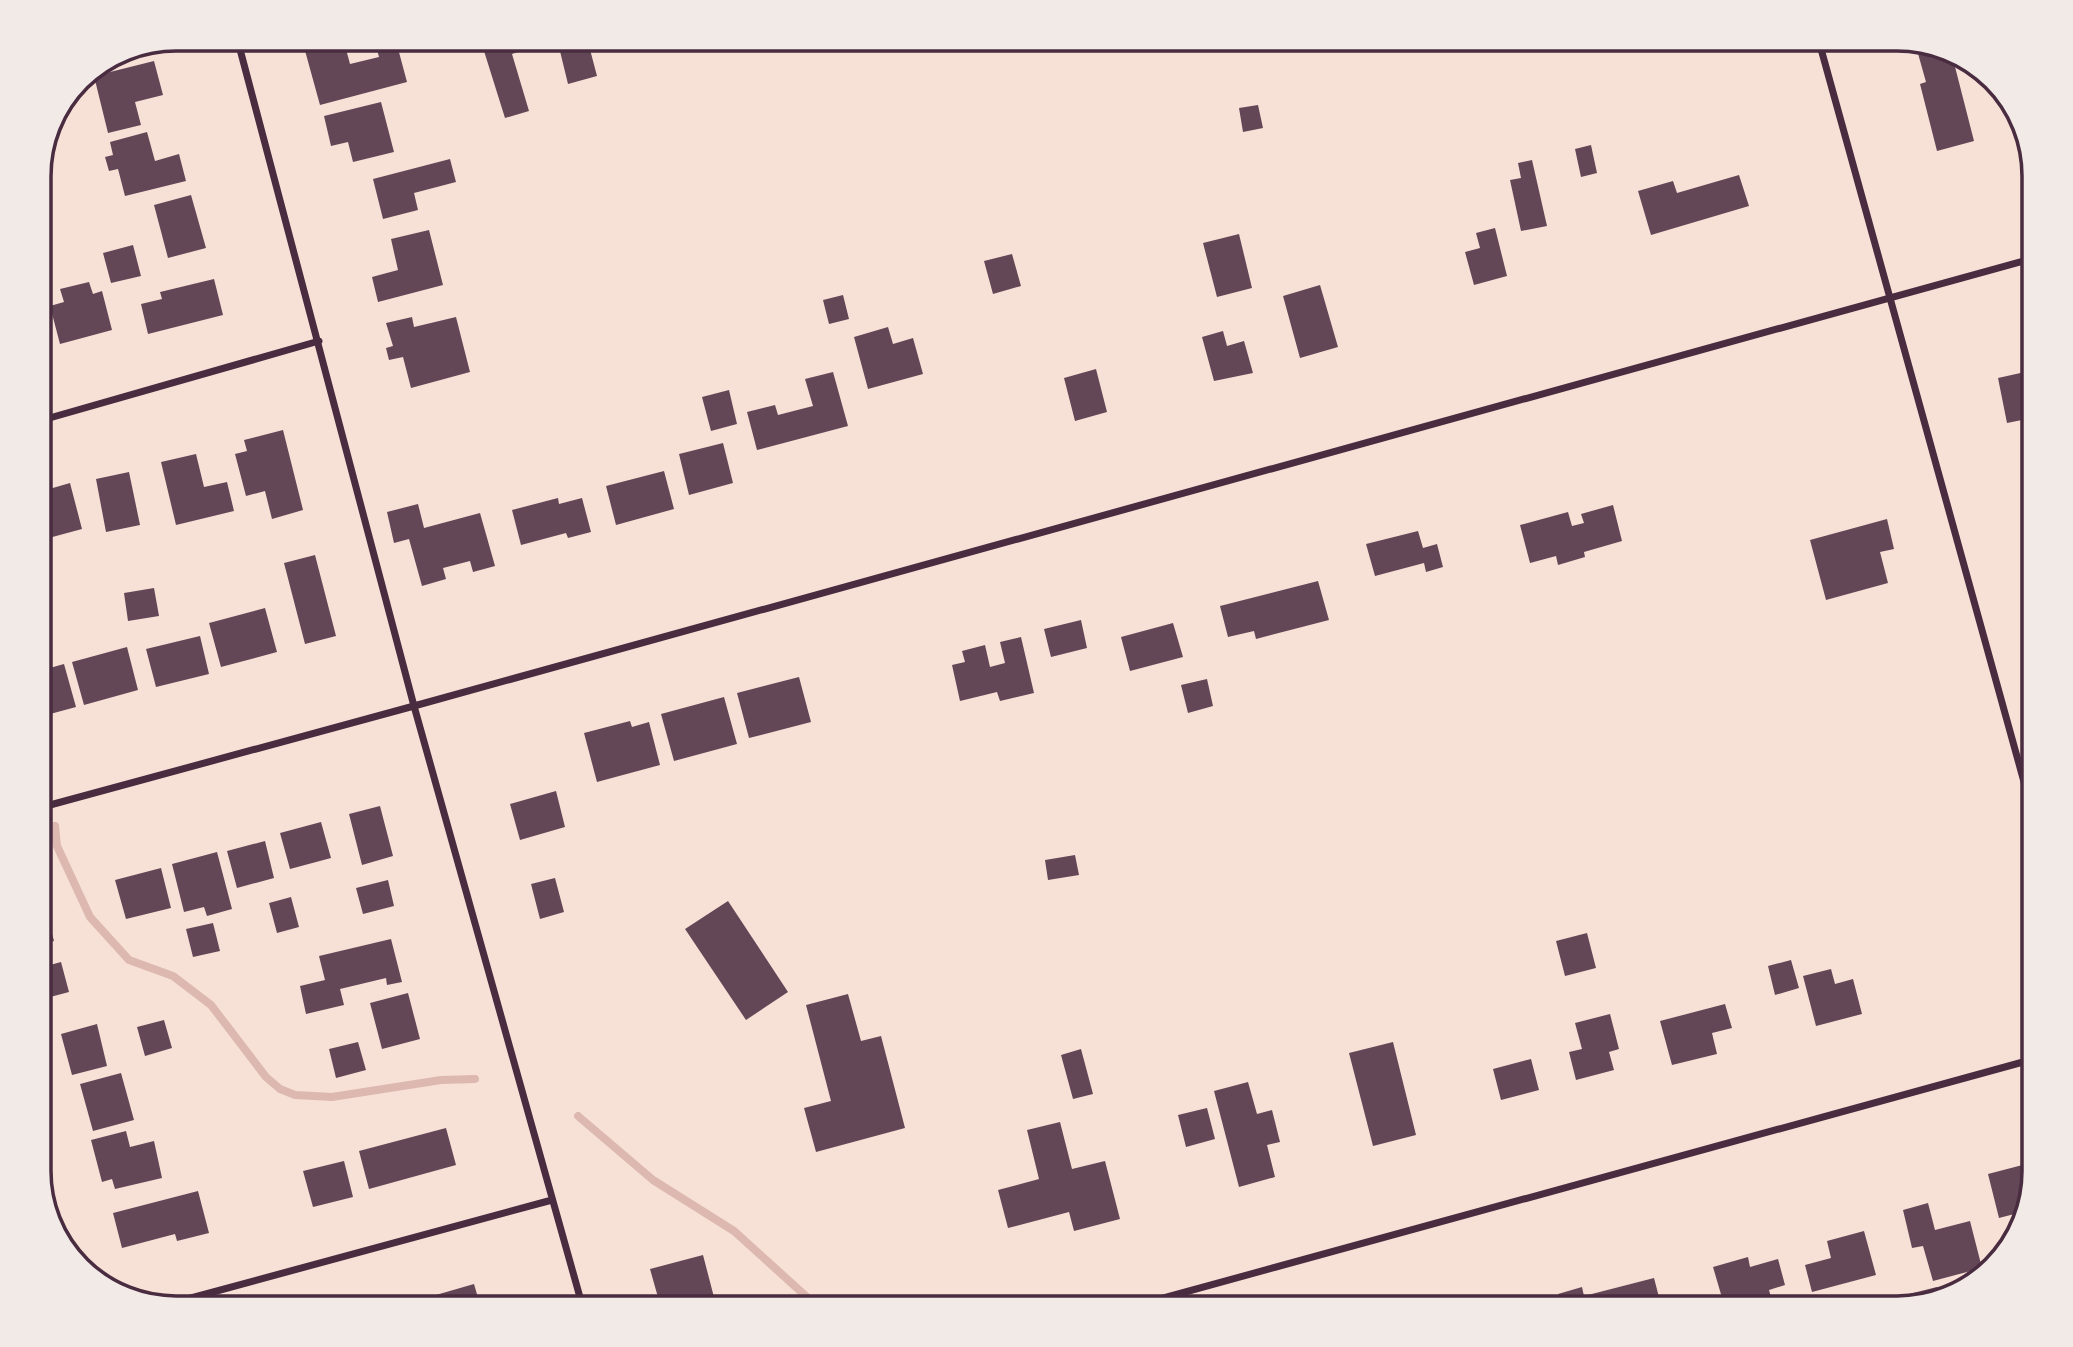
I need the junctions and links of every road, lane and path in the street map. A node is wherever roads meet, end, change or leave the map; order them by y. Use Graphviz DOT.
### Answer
graph roads {
  1 [pos="241,51"];
  2 [pos="1822,51"];
  3 [pos="2022,261"];
  4 [pos="1888,297"];
  5 [pos="319,341"];
  6 [pos="51,418"];
  7 [pos="414,706"];
  8 [pos="2022,772"];
  9 [pos="51,805"];
  10 [pos="2022,1063"];
  11 [pos="552,1200"];
  12 [pos="202,1296"];
  13 [pos="580,1296"];
  14 [pos="1171,1296"];
  1 -- 5 [label="street"];
  2 -- 4 [label="street"];
  3 -- 4 [label="street"];
  4 -- 7 [label="street"];
  4 -- 8 [label="street"];
  5 -- 6 [label="street"];
  5 -- 7 [label="street"];
  7 -- 9 [label="street"];
  7 -- 11 [label="street"];
  10 -- 14 [label="street"];
  11 -- 12 [label="street"];
  11 -- 13 [label="street"];
}
